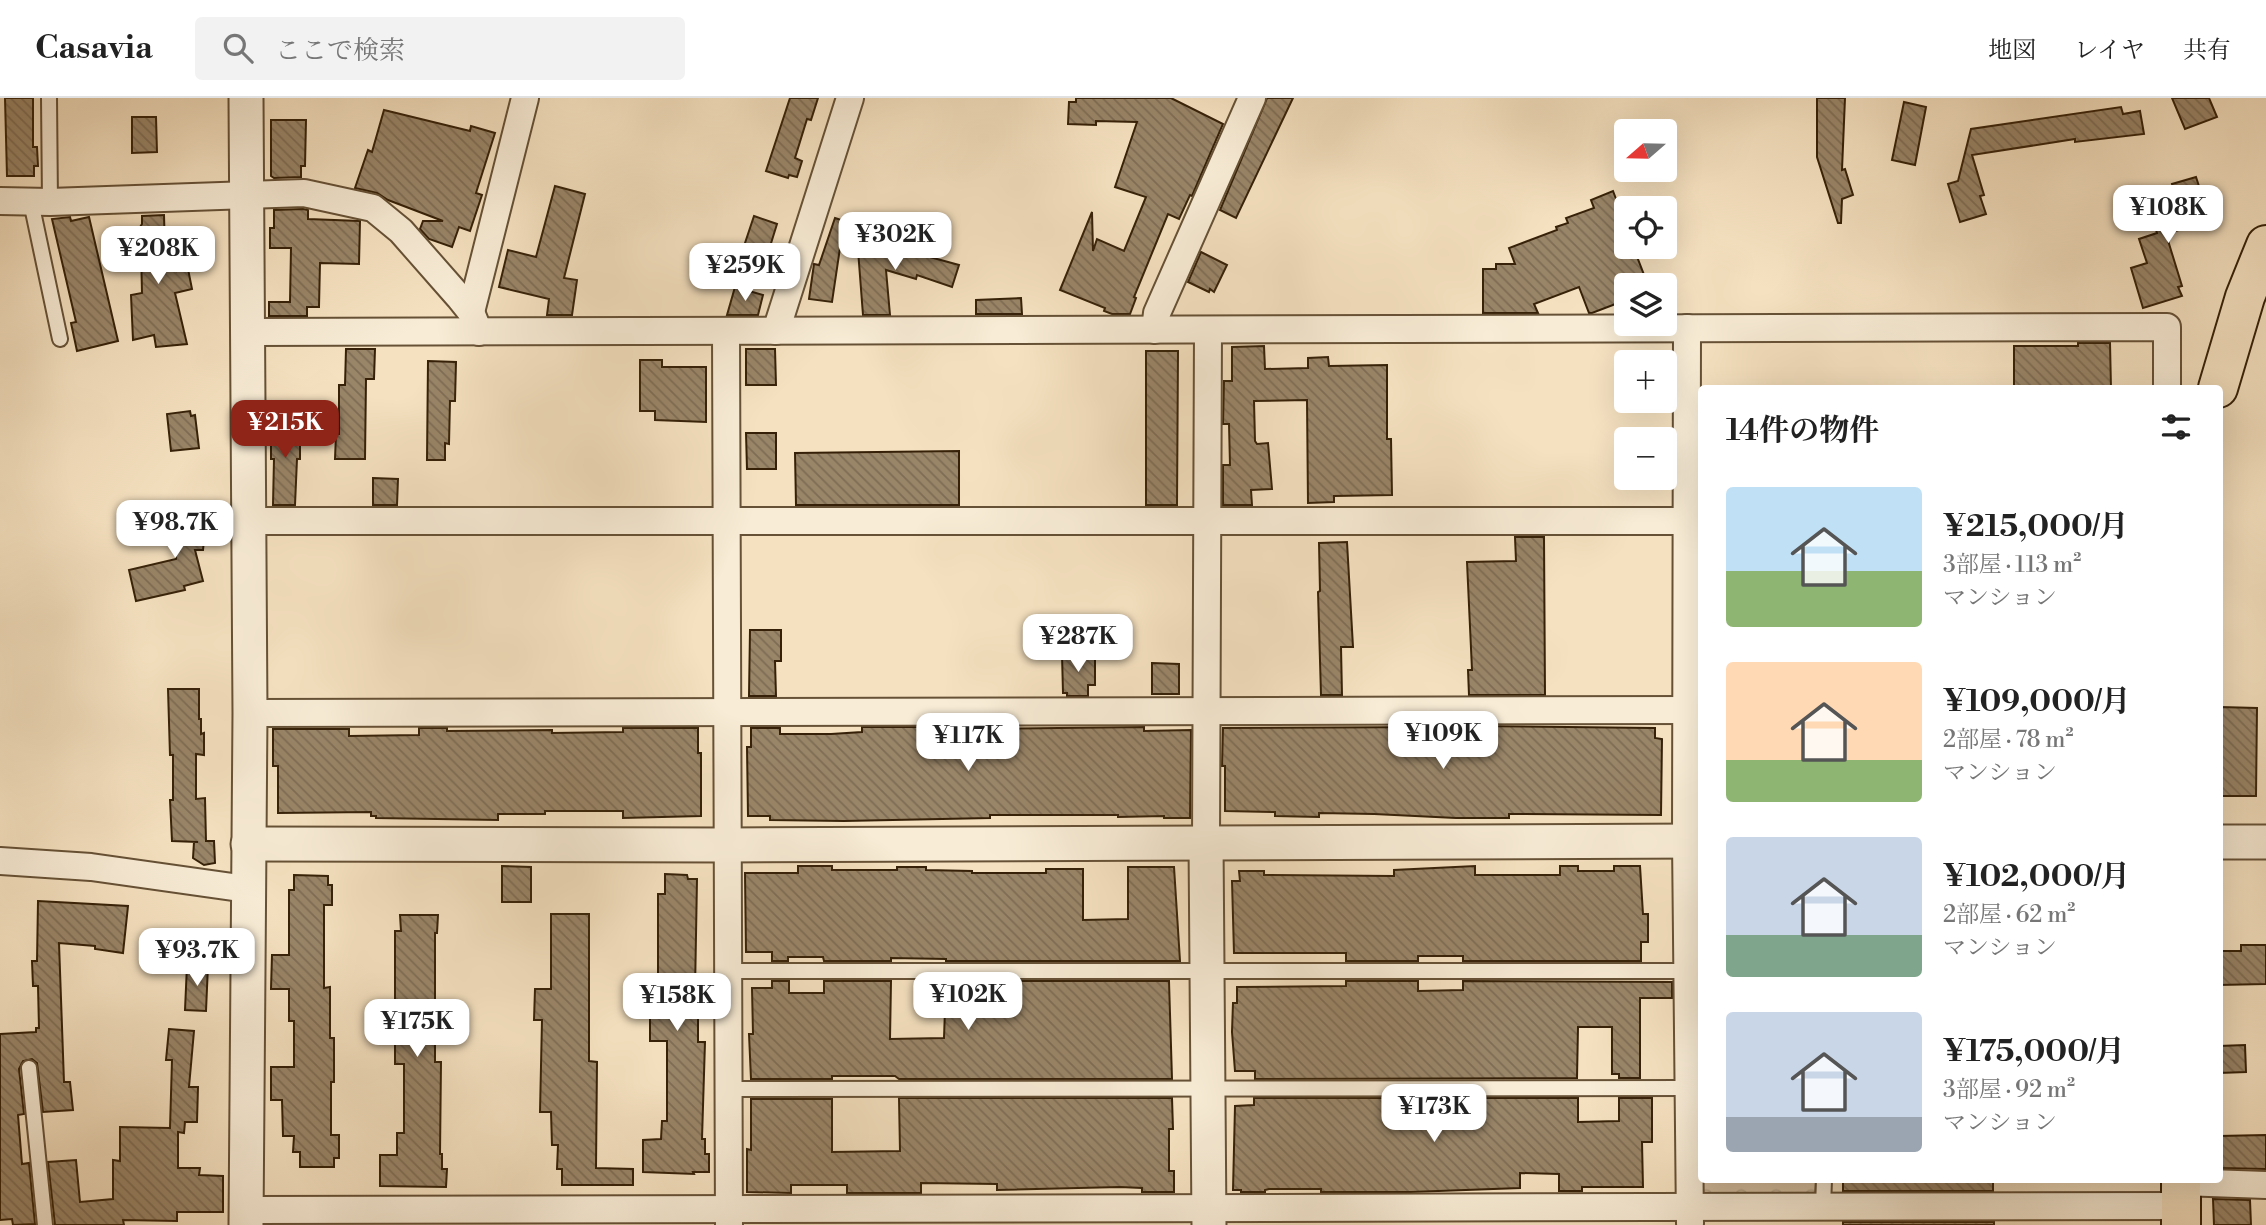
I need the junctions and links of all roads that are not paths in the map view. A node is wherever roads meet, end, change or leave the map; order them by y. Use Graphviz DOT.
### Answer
graph roads {
  1 [pos="49,98"];
  2 [pos="246,98"];
  3 [pos="525,98"];
  4 [pos="850,98"];
  5 [pos="1252,98"];
  6 [pos="245,193"];
  7 [pos="0,201"];
  8 [pos="40,202"];
  9 [pos="2266,245"];
  10 [pos="475,322"];
  11 [pos="1687,328"];
  12 [pos="1155,330"];
  13 [pos="1208,330"];
  14 [pos="726,331"];
  15 [pos="776,331"];
  16 [pos="246,332"];
  17 [pos="60,339"];
  18 [pos="2167,385"];
  19 [pos="2219,385"];
  20 [pos="727,520"];
  21 [pos="247,521"];
  22 [pos="1208,521"];
  23 [pos="1694,521"];
  24 [pos="1694,710"];
  25 [pos="1207,711"];
  26 [pos="727,712"];
  27 [pos="250,713"];
  28 [pos="1694,841"];
  29 [pos="1206,842"];
  30 [pos="2223,842"];
  31 [pos="2266,842"];
  32 [pos="248,844"];
  33 [pos="728,845"];
  34 [pos="0,861"];
  35 [pos="247,889"];
  36 [pos="1207,970"];
  37 [pos="728,971"];
  38 [pos="1695,971"];
  39 [pos="29,1068"];
  40 [pos="1690,1088"];
  41 [pos="728,1089"];
  42 [pos="1208,1089"];
  43 [pos="1824,1183"];
  44 [pos="2266,1185"];
  45 [pos="2181,1198"];
  46 [pos="1824,1206"];
  47 [pos="1209,1216"];
  48 [pos="1317,1216"];
  49 [pos="1690,1216"];
  50 [pos="246,1217"];
  51 [pos="729,1217"];
  52 [pos="1102,1217"];
  53 [pos="45,1225"];
  1 -- 8 [label="lane"];
  2 -- 6 [label="street"];
  3 -- 10 [label="street"];
  4 -- 15 [label="street"];
  5 -- 12 [label="street"];
  6 -- 8 [label="street"];
  6 -- 10 [label="street"];
  6 -- 16 [label="street"];
  7 -- 8 [label="street"];
  8 -- 17 [label="lane"];
  9 -- 19 [label="main road"];
  10 -- 14 [label="street"];
  10 -- 16 [label="street"];
  11 -- 13 [label="street"];
  11 -- 18 [label="street"];
  11 -- 23 [label="street"];
  12 -- 13 [label="street"];
  12 -- 15 [label="street"];
  13 -- 22 [label="street"];
  14 -- 15 [label="street"];
  14 -- 20 [label="street"];
  16 -- 21 [label="street"];
  20 -- 21 [label="street"];
  20 -- 22 [label="street"];
  20 -- 26 [label="street"];
  21 -- 27 [label="street"];
  22 -- 23 [label="street"];
  22 -- 25 [label="street"];
  23 -- 24 [label="street"];
  24 -- 25 [label="street"];
  24 -- 28 [label="street"];
  25 -- 26 [label="street"];
  25 -- 29 [label="street"];
  26 -- 27 [label="street"];
  26 -- 33 [label="street"];
  27 -- 32 [label="street"];
  28 -- 29 [label="street"];
  28 -- 38 [label="street"];
  29 -- 33 [label="street"];
  29 -- 36 [label="street"];
  30 -- 31 [label="street"];
  32 -- 33 [label="street"];
  32 -- 35 [label="street"];
  33 -- 37 [label="street"];
  34 -- 35 [label="street"];
  35 -- 50 [label="street"];
  36 -- 37 [label="lane"];
  36 -- 38 [label="lane"];
  36 -- 42 [label="street"];
  37 -- 41 [label="street"];
  38 -- 40 [label="street"];
  39 -- 53 [label="lane"];
  40 -- 42 [label="lane"];
  40 -- 49 [label="street"];
  41 -- 42 [label="lane"];
  41 -- 51 [label="street"];
  42 -- 47 [label="street"];
  43 -- 46 [label="lane"];
  44 -- 45 [label="street"];
  45 -- 46 [label="street"];
  46 -- 49 [label="street"];
  47 -- 48 [label="street"];
  47 -- 52 [label="street"];
  48 -- 49 [label="street"];
  50 -- 51 [label="street"];
  51 -- 52 [label="street"];
}
